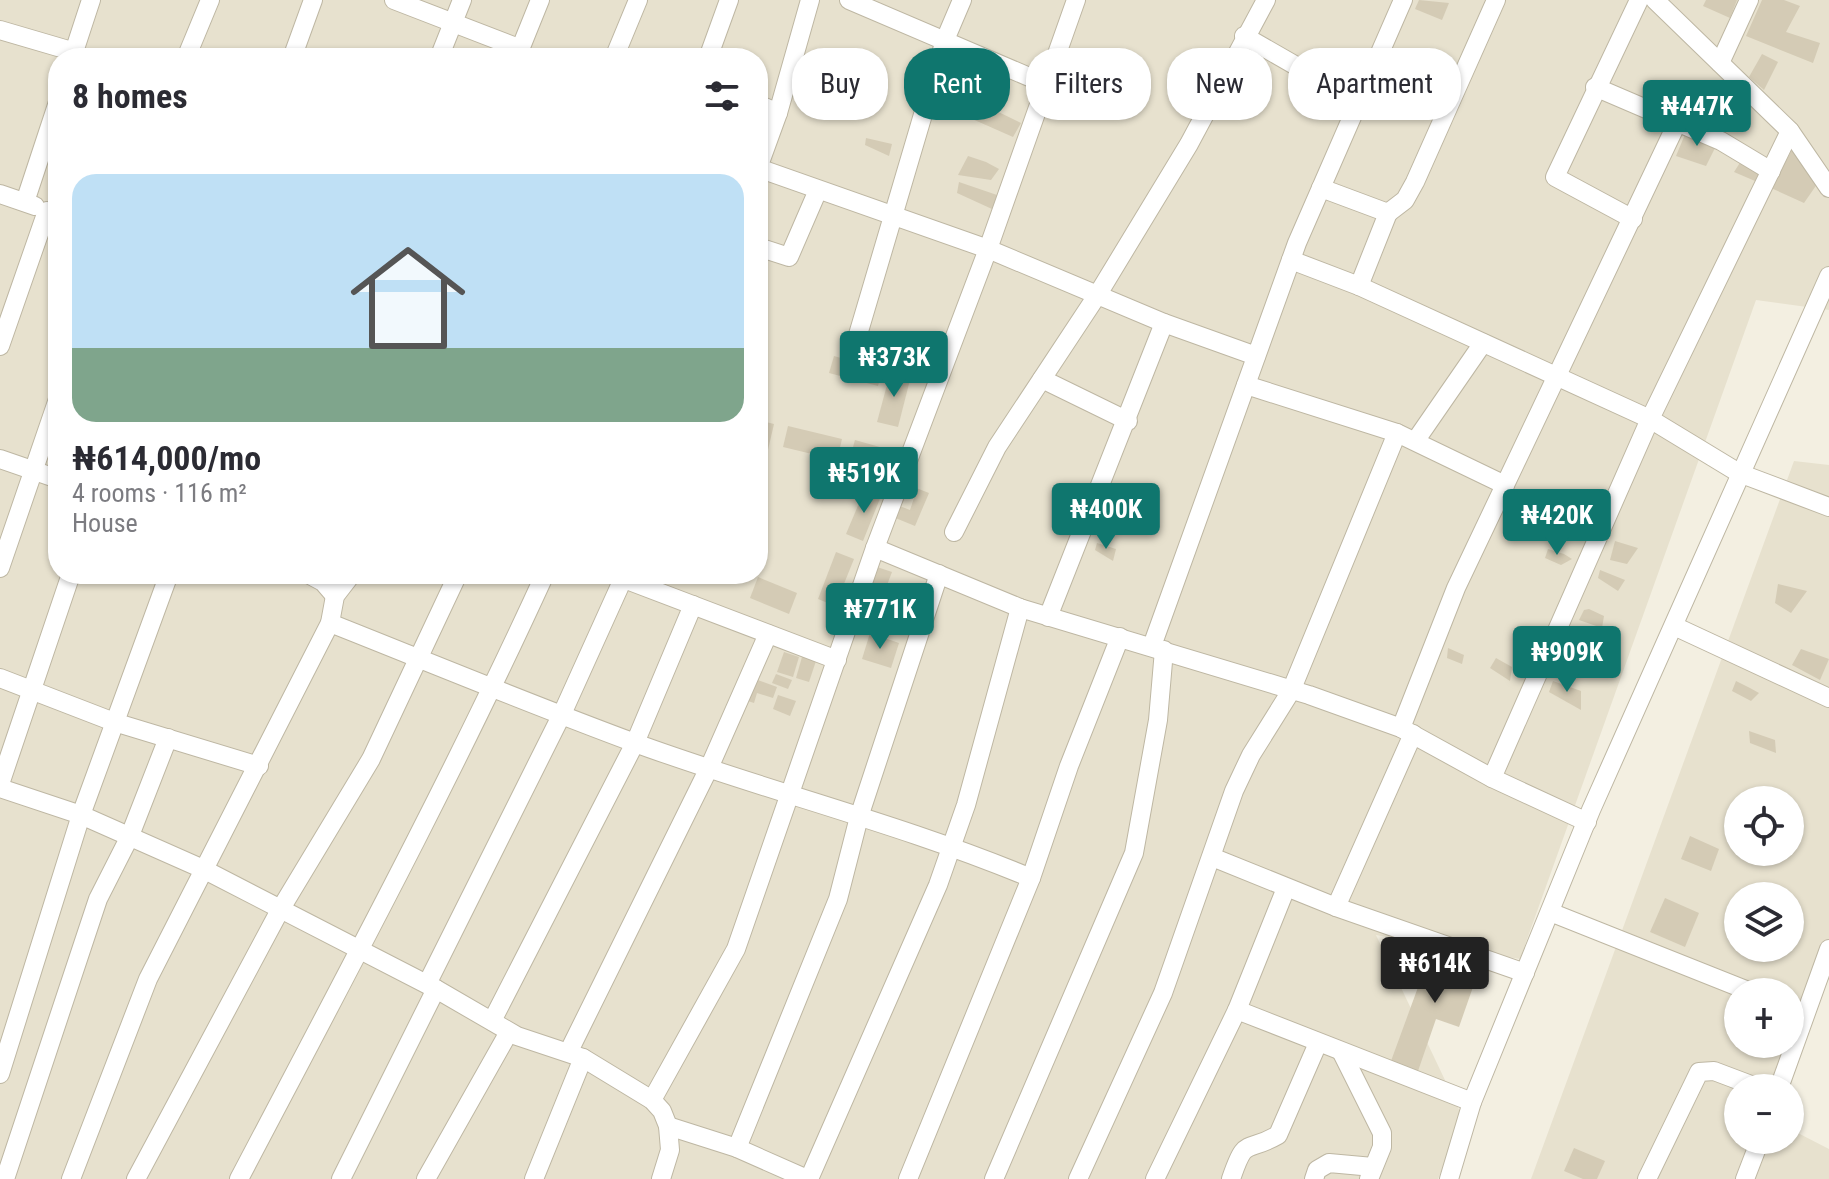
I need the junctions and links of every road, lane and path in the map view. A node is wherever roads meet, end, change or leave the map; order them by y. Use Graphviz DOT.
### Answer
graph roads {
  1 [pos="91,0"];
  2 [pos="210,0"];
  3 [pos="313,0"];
  4 [pos="394,0"];
  5 [pos="462,0"];
  6 [pos="540,0"];
  7 [pos="638,0"];
  8 [pos="729,0"];
  9 [pos="810,0"];
  10 [pos="849,0"];
  11 [pos="962,0"];
  12 [pos="1076,0"];
  13 [pos="1266,0"];
  14 [pos="1403,0"];
  15 [pos="1496,0"];
  16 [pos="1639,0"];
  17 [pos="1655,0"];
  18 [pos="1749,0"];
  19 [pos="888,8"];
  20 [pos="453,22"];
  21 [pos="0,30"];
  22 [pos="1244,36"];
  23 [pos="945,40"];
  24 [pos="53,48"];
  25 [pos="76,48"];
  26 [pos="190,48"];
  27 [pos="296,48"];
  28 [pos="443,48"];
  29 [pos="507,48"];
  30 [pos="521,48"];
  31 [pos="618,48"];
  32 [pos="712,48"];
  33 [pos="1060,48"];
  34 [pos="1382,48"];
  35 [pos="1288,61"];
  36 [pos="1720,63"];
  37 [pos="1026,75"];
  38 [pos="1595,87"];
  39 [pos="768,108"];
  40 [pos="778,113"];
  41 [pos="1035,120"];
  42 [pos="1351,120"];
  43 [pos="1677,123"];
  44 [pos="1790,131"];
  45 [pos="48,132"];
  46 [pos="768,140"];
  47 [pos="1771,171"];
  48 [pos="768,172"];
  49 [pos="1321,188"];
  50 [pos="1829,188"];
  51 [pos="818,190"];
  52 [pos="0,194"];
  53 [pos="25,202"];
  54 [pos="48,211"];
  55 [pos="1388,213"];
  56 [pos="892,214"];
  57 [pos="1633,219"];
  58 [pos="48,223"];
  59 [pos="988,249"];
  60 [pos="768,250"];
  61 [pos="1291,260"];
  62 [pos="1829,276"];
  63 [pos="1359,286"];
  64 [pos="1098,294"];
  65 [pos="1164,323"];
  66 [pos="857,338"];
  67 [pos="1483,343"];
  68 [pos="0,346"];
  69 [pos="1256,356"];
  70 [pos="1559,378"];
  71 [pos="1042,379"];
  72 [pos="1246,385"];
  73 [pos="1650,419"];
  74 [pos="1128,421"];
  75 [pos="48,427"];
  76 [pos="1397,433"];
  77 [pos="1416,440"];
  78 [pos="0,459"];
  79 [pos="33,470"];
  80 [pos="1739,473"];
  81 [pos="48,475"];
  82 [pos="1505,485"];
  83 [pos="1829,507"];
  84 [pos="954,532"];
  85 [pos="875,548"];
  86 [pos="0,568"];
  87 [pos="939,574"];
  88 [pos="67,584"];
  89 [pos="165,584"];
  90 [pos="325,584"];
  91 [pos="344,584"];
  92 [pos="453,584"];
  93 [pos="540,584"];
  94 [pos="614,584"];
  95 [pos="638,584"];
  96 [pos="335,596"];
  97 [pos="693,605"];
  98 [pos="1020,608"];
  99 [pos="1048,617"];
  100 [pos="330,623"];
  101 [pos="1674,626"];
  102 [pos="768,634"];
  103 [pos="1120,637"];
  104 [pos="1158,648"];
  105 [pos="418,657"];
  106 [pos="837,660"];
  107 [pos="0,678"];
  108 [pos="493,688"];
  109 [pos="30,689"];
  110 [pos="1291,691"];
  111 [pos="1829,698"];
  112 [pos="562,714"];
  113 [pos="114,722"];
  114 [pos="1407,731"];
  115 [pos="168,738"];
  116 [pos="635,743"];
  117 [pos="259,766"];
  118 [pos="709,768"];
  119 [pos="1492,778"];
  120 [pos="0,786"];
  121 [pos="791,796"];
  122 [pos="81,815"];
  123 [pos="859,817"];
  124 [pos="1587,822"];
  125 [pos="129,838"];
  126 [pos="952,845"];
  127 [pos="1212,857"];
  128 [pos="203,869"];
  129 [pos="1031,878"];
  130 [pos="1286,888"];
  131 [pos="1336,907"];
  132 [pos="280,910"];
  133 [pos="1550,912"];
  134 [pos="1829,949"];
  135 [pos="361,950"];
  136 [pos="1525,973"];
  137 [pos="1724,981"];
  138 [pos="431,987"];
  139 [pos="1804,1000"];
  140 [pos="1237,1010"];
  141 [pos="492,1021"];
  142 [pos="509,1032"];
  143 [pos="1318,1043"];
  144 [pos="1342,1053"];
  145 [pos="576,1055"];
  146 [pos="0,1074"];
  147 [pos="1724,1075"];
  148 [pos="652,1100"];
  149 [pos="1472,1102"];
  150 [pos="668,1126"];
  151 [pos="737,1148"];
  152 [pos="1755,1154"];
  153 [pos="1371,1173"];
  154 [pos="5,1179"];
  155 [pos="71,1179"];
  156 [pos="136,1179"];
  157 [pos="239,1179"];
  158 [pos="341,1179"];
  159 [pos="426,1179"];
  160 [pos="534,1179"];
  161 [pos="661,1179"];
  162 [pos="808,1179"];
  163 [pos="908,1179"];
  164 [pos="994,1179"];
  165 [pos="1078,1179"];
  166 [pos="1155,1179"];
  167 [pos="1231,1179"];
  168 [pos="1314,1179"];
  169 [pos="1449,1179"];
  170 [pos="1647,1179"];
  171 [pos="1745,1179"];
  1 -- 25 [label="street"];
  2 -- 26 [label="street"];
  3 -- 27 [label="street"];
  4 -- 20 [label="street"];
  5 -- 20 [label="street"];
  6 -- 30 [label="street"];
  7 -- 31 [label="street"];
  8 -- 32 [label="street"];
  9 -- 40 [label="street"];
  10 -- 19 [label="street"];
  11 -- 23 [label="street"];
  12 -- 33 [label="street"];
  13 -- 22 [label="street"];
  14 -- 34 [label="street"];
  15 -- 55 [label="street"];
  16 -- 38 [label="street"];
  17 -- 36 [label="street"];
  18 -- 36 [label="street"];
  19 -- 23 [label="street"];
  20 -- 28 [label="street"];
  20 -- 29 [label="street"];
  21 -- 24 [label="street"];
  22 -- 35 [label="street"];
  22 -- 64 [label="street"];
  23 -- 37 [label="street"];
  23 -- 56 [label="street"];
  36 -- 44 [label="street"];
  38 -- 43 [label="street"];
  38 -- 57 [label="street"];
  39 -- 40 [label="street"];
  40 -- 46 [label="street"];
  41 -- 59 [label="street"];
  42 -- 49 [label="street"];
  43 -- 47 [label="street"];
  43 -- 57 [label="street"];
  44 -- 47 [label="street"];
  44 -- 50 [label="street"];
  45 -- 53 [label="street"];
  47 -- 73 [label="street"];
  48 -- 51 [label="street"];
  49 -- 55 [label="street"];
  49 -- 61 [label="street"];
  51 -- 56 [label="street"];
  51 -- 60 [label="street"];
  52 -- 53 [label="street"];
  53 -- 54 [label="street"];
  55 -- 63 [label="street"];
  56 -- 59 [label="street"];
  56 -- 66 [label="street"];
  57 -- 70 [label="street"];
  58 -- 68 [label="street"];
  59 -- 64 [label="street"];
  59 -- 85 [label="street"];
  61 -- 63 [label="street"];
  61 -- 69 [label="street"];
  62 -- 80 [label="street"];
  63 -- 67 [label="street"];
  64 -- 65 [label="street"];
  64 -- 71 [label="street"];
  65 -- 69 [label="street"];
  65 -- 74 [label="street"];
  67 -- 70 [label="street"];
  67 -- 77 [label="street"];
  69 -- 72 [label="street"];
  70 -- 73 [label="street"];
  70 -- 82 [label="street"];
  71 -- 74 [label="street"];
  71 -- 84 [label="street"];
  72 -- 76 [label="street"];
  72 -- 104 [label="street"];
  73 -- 80 [label="street"];
  73 -- 119 [label="street"];
  74 -- 99 [label="street"];
  75 -- 79 [label="street"];
  76 -- 77 [label="street"];
  76 -- 110 [label="street"];
  77 -- 82 [label="street"];
  78 -- 79 [label="street"];
  79 -- 81 [label="street"];
  79 -- 86 [label="street"];
  80 -- 83 [label="street"];
  80 -- 101 [label="street"];
  82 -- 114 [label="street"];
  85 -- 87 [label="street"];
  85 -- 106 [label="street"];
  87 -- 98 [label="street"];
  87 -- 123 [label="street"];
  88 -- 109 [label="street"];
  89 -- 113 [label="street"];
  90 -- 96 [label="street"];
  91 -- 96 [label="street"];
  92 -- 105 [label="street"];
  93 -- 108 [label="street"];
  94 -- 112 [label="street"];
  95 -- 97 [label="street"];
  96 -- 100 [label="street"];
  97 -- 102 [label="street"];
  97 -- 116 [label="street"];
  98 -- 99 [label="street"];
  98 -- 126 [label="street"];
  99 -- 103 [label="street"];
  100 -- 105 [label="street"];
  100 -- 117 [label="street"];
  101 -- 111 [label="street"];
  101 -- 124 [label="street"];
  102 -- 106 [label="street"];
  102 -- 118 [label="street"];
  103 -- 104 [label="street"];
  103 -- 129 [label="street"];
  104 -- 110 [label="street"];
  104 -- 164 [label="street"];
  105 -- 108 [label="street"];
  105 -- 132 [label="street"];
  106 -- 121 [label="street"];
  107 -- 109 [label="street"];
  108 -- 112 [label="street"];
  108 -- 135 [label="street"];
  109 -- 113 [label="street"];
  109 -- 120 [label="street"];
  110 -- 114 [label="street"];
  110 -- 127 [label="street"];
  112 -- 116 [label="street"];
  112 -- 138 [label="street"];
  113 -- 115 [label="street"];
  113 -- 122 [label="street"];
  114 -- 119 [label="street"];
  114 -- 131 [label="street"];
  115 -- 117 [label="street"];
  115 -- 125 [label="street"];
  116 -- 118 [label="street"];
  116 -- 141 [label="street"];
  117 -- 128 [label="street"];
  118 -- 121 [label="street"];
  118 -- 145 [label="street"];
  119 -- 124 [label="street"];
  120 -- 122 [label="street"];
  121 -- 123 [label="street"];
  121 -- 148 [label="street"];
  122 -- 125 [label="street"];
  122 -- 146 [label="street"];
  123 -- 126 [label="street"];
  123 -- 151 [label="street"];
  124 -- 133 [label="street"];
  125 -- 128 [label="street"];
  125 -- 154 [label="street"];
  126 -- 129 [label="street"];
  126 -- 162 [label="street"];
  127 -- 130 [label="street"];
  127 -- 165 [label="street"];
  128 -- 132 [label="street"];
  128 -- 155 [label="street"];
  129 -- 163 [label="street"];
  130 -- 131 [label="street"];
  130 -- 140 [label="street"];
  131 -- 136 [label="street"];
  132 -- 135 [label="street"];
  132 -- 156 [label="street"];
  133 -- 136 [label="street"];
  133 -- 137 [label="street"];
  134 -- 139 [label="street"];
  135 -- 138 [label="street"];
  135 -- 157 [label="street"];
  136 -- 149 [label="street"];
  138 -- 141 [label="street"];
  138 -- 158 [label="street"];
  140 -- 143 [label="street"];
  140 -- 166 [label="street"];
  141 -- 142 [label="street"];
  142 -- 145 [label="street"];
  142 -- 159 [label="street"];
  143 -- 144 [label="street"];
  143 -- 167 [label="street"];
  144 -- 149 [label="street"];
  144 -- 153 [label="street"];
  145 -- 148 [label="street"];
  145 -- 160 [label="street"];
  147 -- 170 [label="street"];
  148 -- 150 [label="street"];
  149 -- 169 [label="street"];
  150 -- 151 [label="street"];
  150 -- 161 [label="street"];
  151 -- 162 [label="street"];
  152 -- 171 [label="street"];
  153 -- 168 [label="street"];
}
